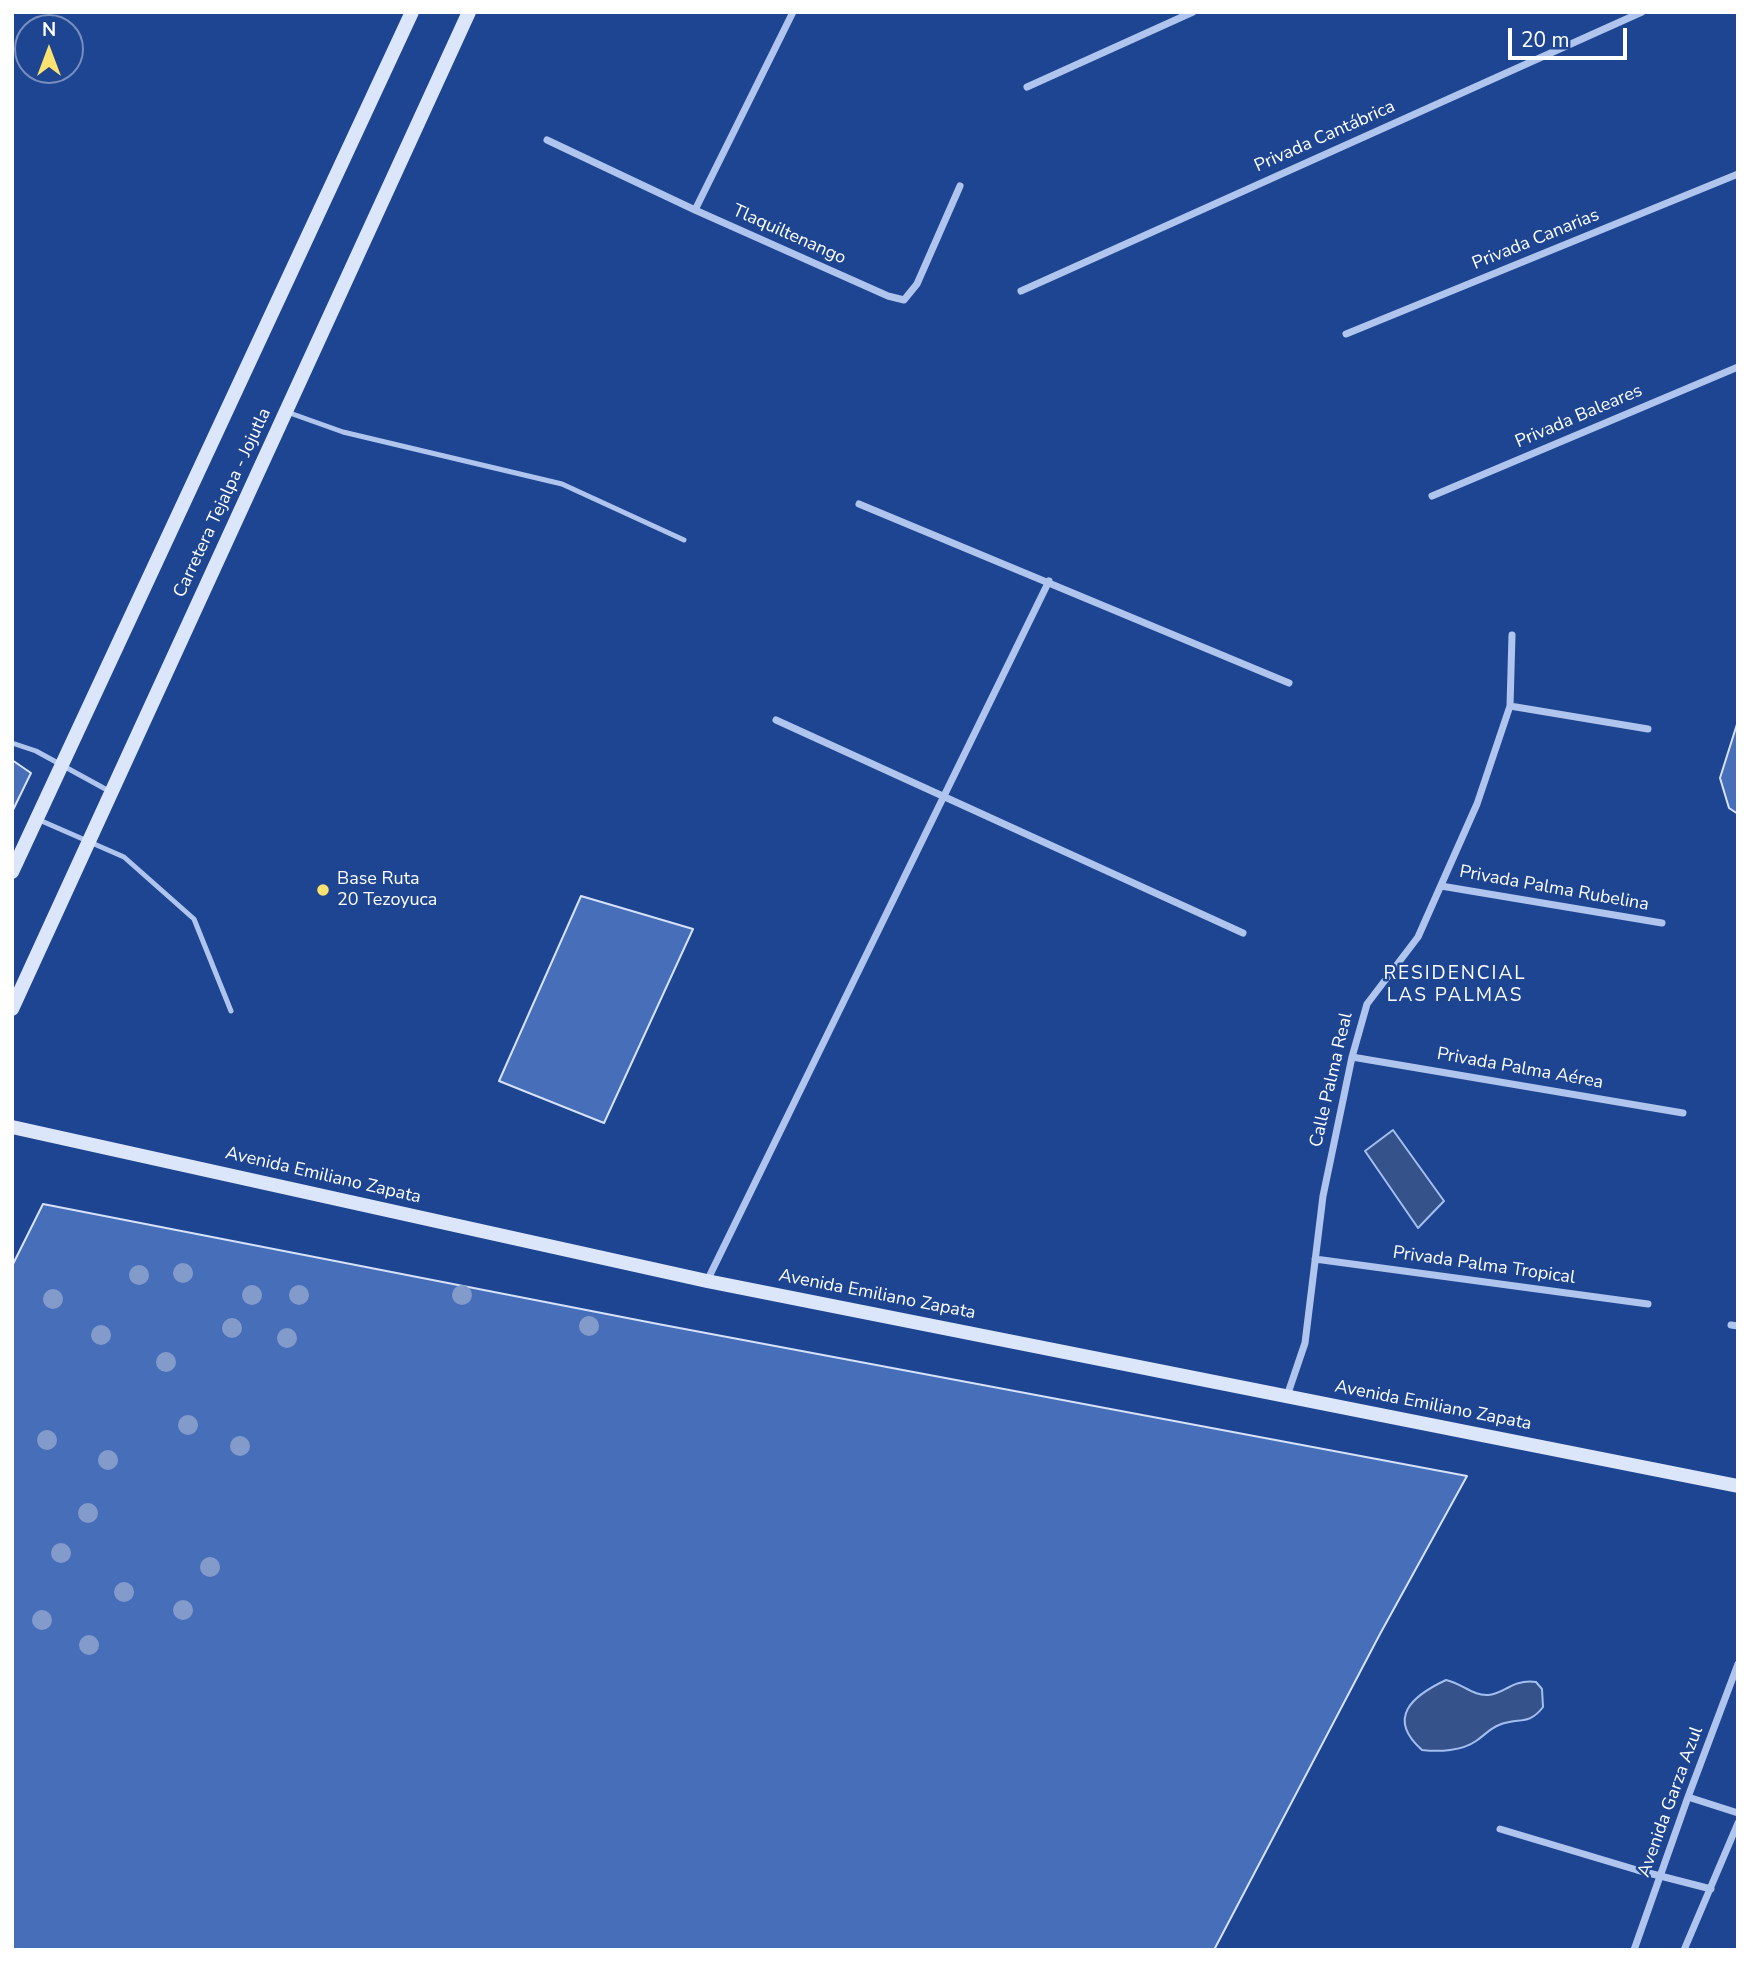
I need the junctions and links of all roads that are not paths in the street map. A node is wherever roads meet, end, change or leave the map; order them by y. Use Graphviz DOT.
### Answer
graph roads {
  1 [pos="412,12"];
  2 [pos="469,12"];
  3 [pos="793,12"];
  4 [pos="1193,12"];
  5 [pos="1642,12"];
  6 [pos="1027,87"];
  7 [pos="547,139"];
  8 [pos="1738,174"];
  9 [pos="960,186"];
  10 [pos="695,210"];
  11 [pos="1020,291"];
  12 [pos="1346,334"];
  13 [pos="1738,367"];
  14 [pos="286,412"];
  15 [pos="1432,496"];
  16 [pos="859,503"];
  17 [pos="684,540"];
  18 [pos="1049,581"];
  19 [pos="1512,635"];
  20 [pos="1289,683"];
  21 [pos="1510,706"];
  22 [pos="776,720"];
  23 [pos="1648,729"];
  24 [pos="12,743"];
  25 [pos="62,765"];
  26 [pos="111,793"];
  27 [pos="944,797"];
  28 [pos="37,819"];
  29 [pos="89,841"];
  30 [pos="12,872"];
  31 [pos="1441,886"];
  32 [pos="1662,923"];
  33 [pos="1243,933"];
  34 [pos="12,1009"];
  35 [pos="231,1012"];
  36 [pos="1352,1057"];
  37 [pos="1683,1113"];
  38 [pos="12,1127"];
  39 [pos="1315,1259"];
  40 [pos="707,1282"];
  41 [pos="1648,1304"];
  42 [pos="1287,1396"];
  43 [pos="1738,1486"];
  44 [pos="1738,1664"];
  45 [pos="1688,1797"];
  46 [pos="1738,1813"];
  47 [pos="1738,1823"];
  48 [pos="1500,1829"];
  49 [pos="1661,1877"];
  50 [pos="1711,1889"];
  51 [pos="1634,1950"];
  52 [pos="1684,1950"];
  1 -- 25 [label="main road, Carretera Tejalpa - Jojutla"];
  2 -- 14 [label="main road, Carretera Tejalpa - Jojutla"];
  3 -- 10 [label="street"];
  4 -- 6 [label="street"];
  5 -- 11 [label="street, Privada Cantábrica"];
  7 -- 10 [label="street, Tlaquiltenango"];
  8 -- 12 [label="street, Privada Canarias"];
  9 -- 10 [label="street, Tlaquiltenango"];
  13 -- 15 [label="street, Privada Baleares"];
  14 -- 17 [label="lane"];
  14 -- 26 [label="main road, Carretera Tejalpa - Jojutla"];
  16 -- 18 [label="street"];
  18 -- 20 [label="street"];
  18 -- 27 [label="street"];
  19 -- 21 [label="street, Calle Palma Real"];
  21 -- 23 [label="street"];
  21 -- 31 [label="street, Calle Palma Real"];
  22 -- 27 [label="street"];
  24 -- 25 [label="lane"];
  25 -- 26 [label="lane"];
  25 -- 28 [label="main road, Carretera Tejalpa - Jojutla"];
  26 -- 29 [label="main road, Carretera Tejalpa - Jojutla"];
  27 -- 33 [label="street"];
  27 -- 40 [label="street"];
  28 -- 29 [label="lane"];
  28 -- 30 [label="main road, Carretera Tejalpa - Jojutla"];
  29 -- 34 [label="main road, Carretera Tejalpa - Jojutla"];
  29 -- 35 [label="lane"];
  31 -- 32 [label="street, Privada Palma Rubelina"];
  31 -- 36 [label="street, Calle Palma Real"];
  36 -- 37 [label="street, Privada Palma Aérea"];
  36 -- 39 [label="street, Calle Palma Real"];
  38 -- 40 [label="main road, Avenida Emiliano Zapata"];
  39 -- 41 [label="street, Privada Palma Tropical"];
  39 -- 42 [label="street, Calle Palma Real"];
  40 -- 42 [label="main road, Avenida Emiliano Zapata"];
  42 -- 43 [label="main road, Avenida Emiliano Zapata"];
  44 -- 45 [label="street, Avenida Garza Azul"];
  45 -- 46 [label="street"];
  45 -- 49 [label="street, Avenida Garza Azul"];
  47 -- 50 [label="street"];
  48 -- 49 [label="street"];
  49 -- 50 [label="street"];
  49 -- 51 [label="street, Avenida Garza Azul"];
  50 -- 52 [label="street"];
}
